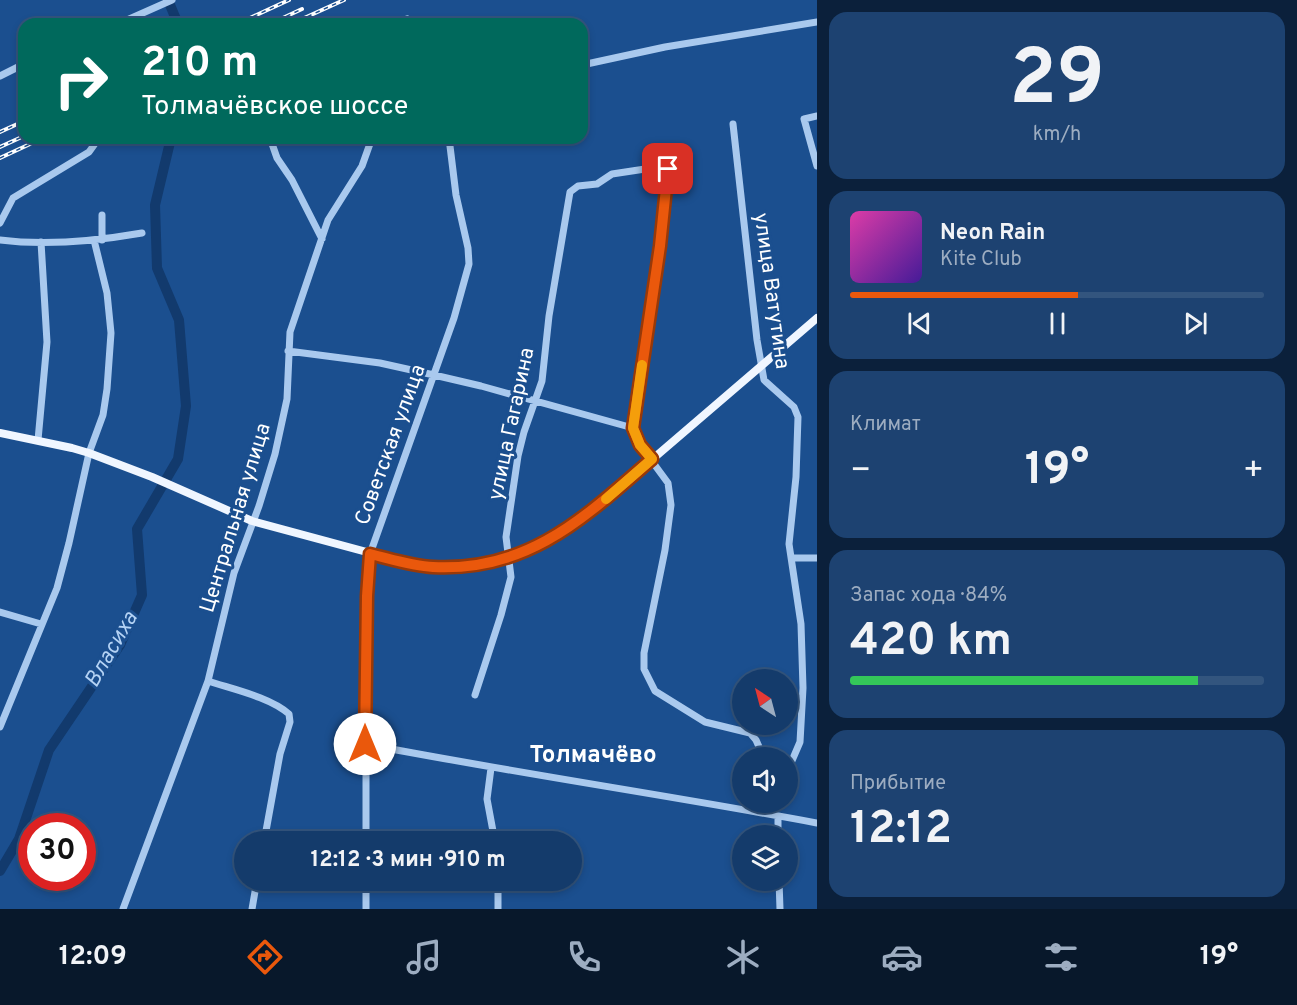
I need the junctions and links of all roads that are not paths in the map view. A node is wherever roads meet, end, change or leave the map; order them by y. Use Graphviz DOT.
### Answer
graph roads {
  1 [pos="172,0"];
  2 [pos="131,18"];
  3 [pos="817,22"];
  4 [pos="588,64"];
  5 [pos="18,67"];
  6 [pos="0,76"];
  7 [pos="817,116"];
  8 [pos="733,124"];
  9 [pos="95,144"];
  10 [pos="272,144"];
  11 [pos="370,144"];
  12 [pos="450,144"];
  13 [pos="817,166"];
  14 [pos="102,215"];
  15 [pos="0,223"];
  16 [pos="142,233"];
  17 [pos="322,239"];
  18 [pos="0,240"];
  19 [pos="98,240"];
  20 [pos="41,242"];
  21 [pos="817,318"];
  22 [pos="288,351"];
  23 [pos="762,365"];
  24 [pos="434,375"];
  25 [pos="536,402"];
  26 [pos="633,428"];
  27 [pos="0,433"];
  28 [pos="38,440"];
  29 [pos="88,453"];
  30 [pos="652,459"];
  31 [pos="252,521"];
  32 [pos="370,554"];
  33 [pos="510,557"];
  34 [pos="792,558"];
  35 [pos="817,558"];
  36 [pos="0,612"];
  37 [pos="41,624"];
  38 [pos="208,681"];
  39 [pos="475,695"];
  40 [pos="0,727"];
  41 [pos="365,744"];
  42 [pos="759,747"];
  43 [pos="798,748"];
  44 [pos="491,768"];
  45 [pos="732,807"];
  46 [pos="767,813"];
  47 [pos="778,816"];
  48 [pos="817,823"];
  49 [pos="778,825"];
  50 [pos="266,831"];
  51 [pos="366,831"];
  52 [pos="493,831"];
  53 [pos="255,891"];
  54 [pos="366,891"];
  55 [pos="498,891"];
  56 [pos="779,891"];
  57 [pos="123,909"];
  58 [pos="252,909"];
  59 [pos="366,909"];
  60 [pos="498,909"];
  61 [pos="780,909"];
  1 -- 2 [label="street"];
  3 -- 4 [label="street"];
  5 -- 6 [label="street"];
  7 -- 13 [label="street"];
  8 -- 23 [label="street, улица Ватутина"];
  9 -- 15 [label="street"];
  10 -- 17 [label="street"];
  11 -- 17 [label="street, Центральная улица"];
  12 -- 24 [label="street, Советская улица"];
  14 -- 19 [label="street"];
  16 -- 19 [label="street"];
  17 -- 22 [label="street, Центральная улица"];
  18 -- 20 [label="street"];
  19 -- 20 [label="street"];
  19 -- 29 [label="street"];
  20 -- 28 [label="street"];
  21 -- 23 [label="main road"];
  22 -- 24 [label="street"];
  22 -- 31 [label="street, Центральная улица"];
  23 -- 30 [label="main road"];
  23 -- 34 [label="street, улица Ватутина"];
  24 -- 25 [label="street"];
  24 -- 32 [label="street, Советская улица"];
  25 -- 26 [label="street"];
  25 -- 26 [label="street, улица Гагарина"];
  25 -- 33 [label="street, улица Гагарина"];
  26 -- 30 [label="street"];
  27 -- 28 [label="main road"];
  28 -- 29 [label="main road"];
  29 -- 31 [label="main road"];
  29 -- 37 [label="street"];
  30 -- 33 [label="main road"];
  30 -- 42 [label="street"];
  31 -- 32 [label="main road"];
  31 -- 38 [label="street, Центральная улица"];
  32 -- 33 [label="main road"];
  32 -- 41 [label="street, Советская улица"];
  33 -- 39 [label="street, улица Гагарина"];
  34 -- 35 [label="street"];
  34 -- 43 [label="street, улица Ватутина"];
  36 -- 37 [label="street"];
  37 -- 40 [label="street"];
  38 -- 50 [label="street"];
  38 -- 57 [label="street, Центральная улица"];
  41 -- 44 [label="street"];
  41 -- 51 [label="street, Советская улица"];
  44 -- 45 [label="street"];
  44 -- 52 [label="street"];
  46 -- 47 [label="street"];
  47 -- 48 [label="street"];
  47 -- 49 [label="street"];
  53 -- 58 [label="street"];
  54 -- 59 [label="street"];
  55 -- 60 [label="street"];
  56 -- 61 [label="street"];
}
